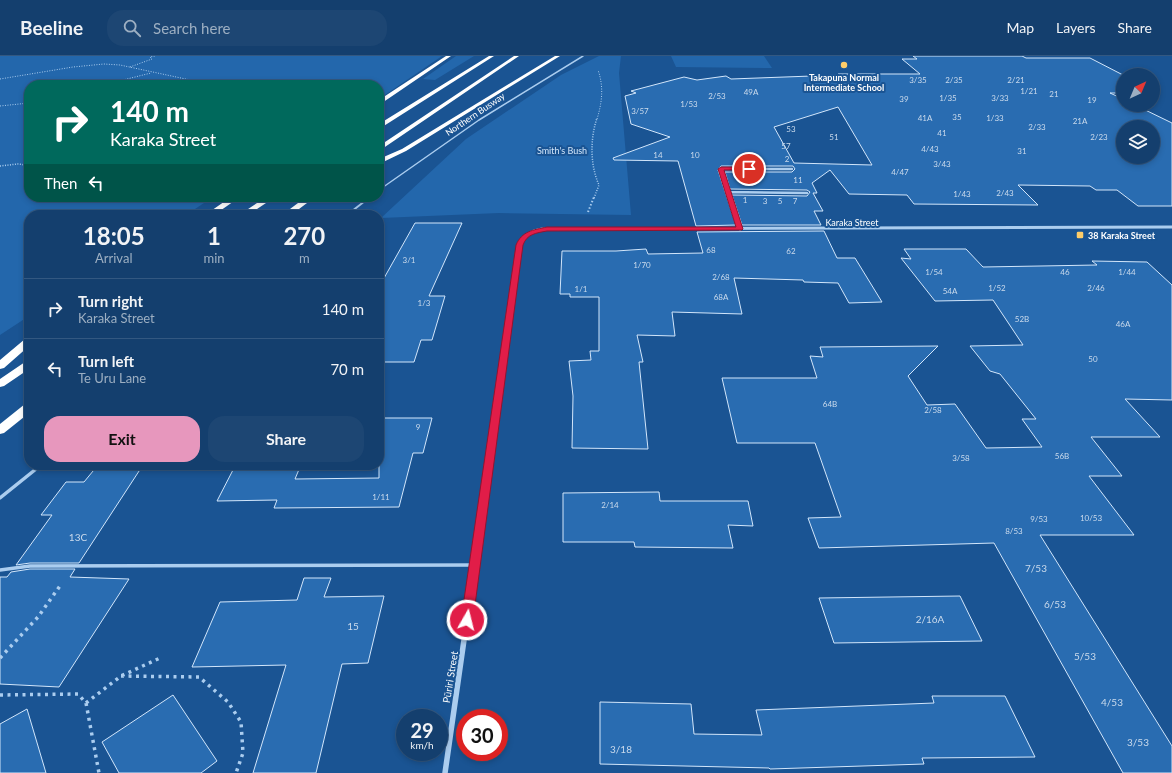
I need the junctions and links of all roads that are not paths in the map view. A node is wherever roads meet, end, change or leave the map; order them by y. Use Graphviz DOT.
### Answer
graph roads {
  1 [pos="449,56"];
  2 [pos="492,56"];
  3 [pos="517,56"];
  4 [pos="558,56"];
  5 [pos="583,56"];
  6 [pos="384,100"];
  7 [pos="384,124"];
  8 [pos="384,146"];
  9 [pos="384,160"];
  10 [pos="792,169"];
  11 [pos="384,187"];
  12 [pos="728,192"];
  13 [pos="807,193"];
  14 [pos="228,202"];
  15 [pos="262,202"];
  16 [pos="304,202"];
  17 [pos="364,202"];
  18 [pos="216,210"];
  19 [pos="250,210"];
  20 [pos="293,210"];
  21 [pos="353,210"];
  22 [pos="1172,227"];
  23 [pos="740,229"];
  24 [pos="532,232"];
  25 [pos="24,345"];
  26 [pos="0,366"];
  27 [pos="24,367"];
  28 [pos="0,384"];
  29 [pos="24,411"];
  30 [pos="0,430"];
  31 [pos="35,470"];
  32 [pos="0,498"];
  33 [pos="475,564"];
  34 [pos="0,570"];
  35 [pos="445,773"];
  1 -- 6 [label="highway"];
  2 -- 7 [label="highway"];
  3 -- 8 [label="highway"];
  4 -- 9 [label="highway"];
  5 -- 11 [label="lane, Northern Busway"];
  10 -- 12 [label="street"];
  12 -- 13 [label="street"];
  12 -- 23 [label="street"];
  14 -- 18 [label="highway"];
  15 -- 19 [label="highway"];
  16 -- 20 [label="highway"];
  17 -- 21 [label="lane"];
  22 -- 23 [label="street, Karaka Street"];
  23 -- 24 [label="street, Karaka Street"];
  24 -- 33 [label="street, Pūriri Street"];
  25 -- 26 [label="highway"];
  27 -- 28 [label="highway"];
  29 -- 30 [label="highway"];
  31 -- 32 [label="lane"];
  33 -- 34 [label="lane"];
  33 -- 35 [label="street, Pūriri Street"];
}
